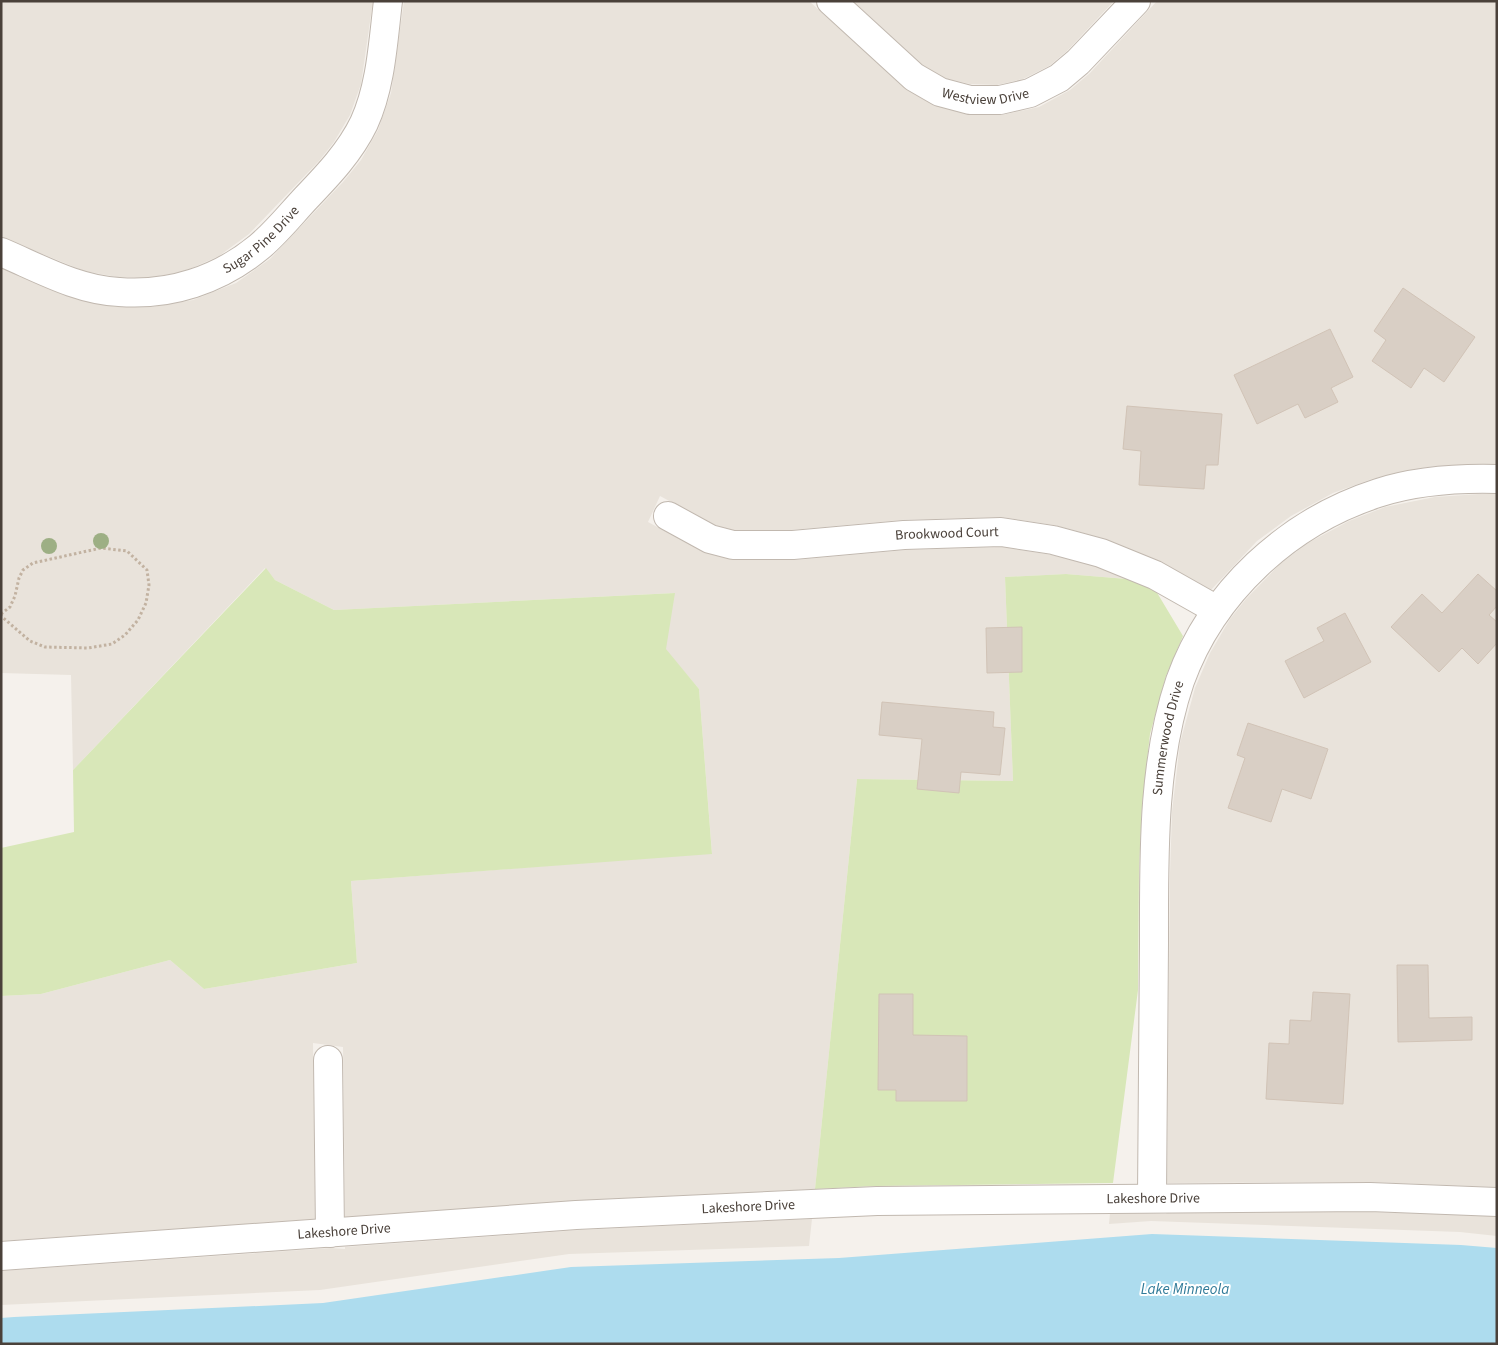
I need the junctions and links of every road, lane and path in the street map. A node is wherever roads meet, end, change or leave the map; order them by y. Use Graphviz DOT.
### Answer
graph roads {
  1 [pos="388,1"];
  2 [pos="831,1"];
  3 [pos="1136,1"];
  4 [pos="1,252"];
  5 [pos="1497,479"];
  6 [pos="668,516"];
  7 [pos="1217,610"];
  8 [pos="1,615"];
  9 [pos="328,1060"];
  10 [pos="1152,1198"];
  11 [pos="1497,1202"];
  12 [pos="330,1233"];
  13 [pos="1,1256"];
  1 -- 4 [label="street, Sugar Pine Drive"];
  2 -- 3 [label="street, Westview Drive"];
  5 -- 7 [label="street, Summerwood Drive"];
  6 -- 7 [label="street, Brookwood Court"];
  7 -- 10 [label="street, Summerwood Drive"];
  8 -- 8 [label="path"];
  9 -- 12 [label="street"];
  10 -- 11 [label="street, Lakeshore Drive"];
  10 -- 12 [label="street, Lakeshore Drive"];
  12 -- 13 [label="street, Lakeshore Drive"];
}
